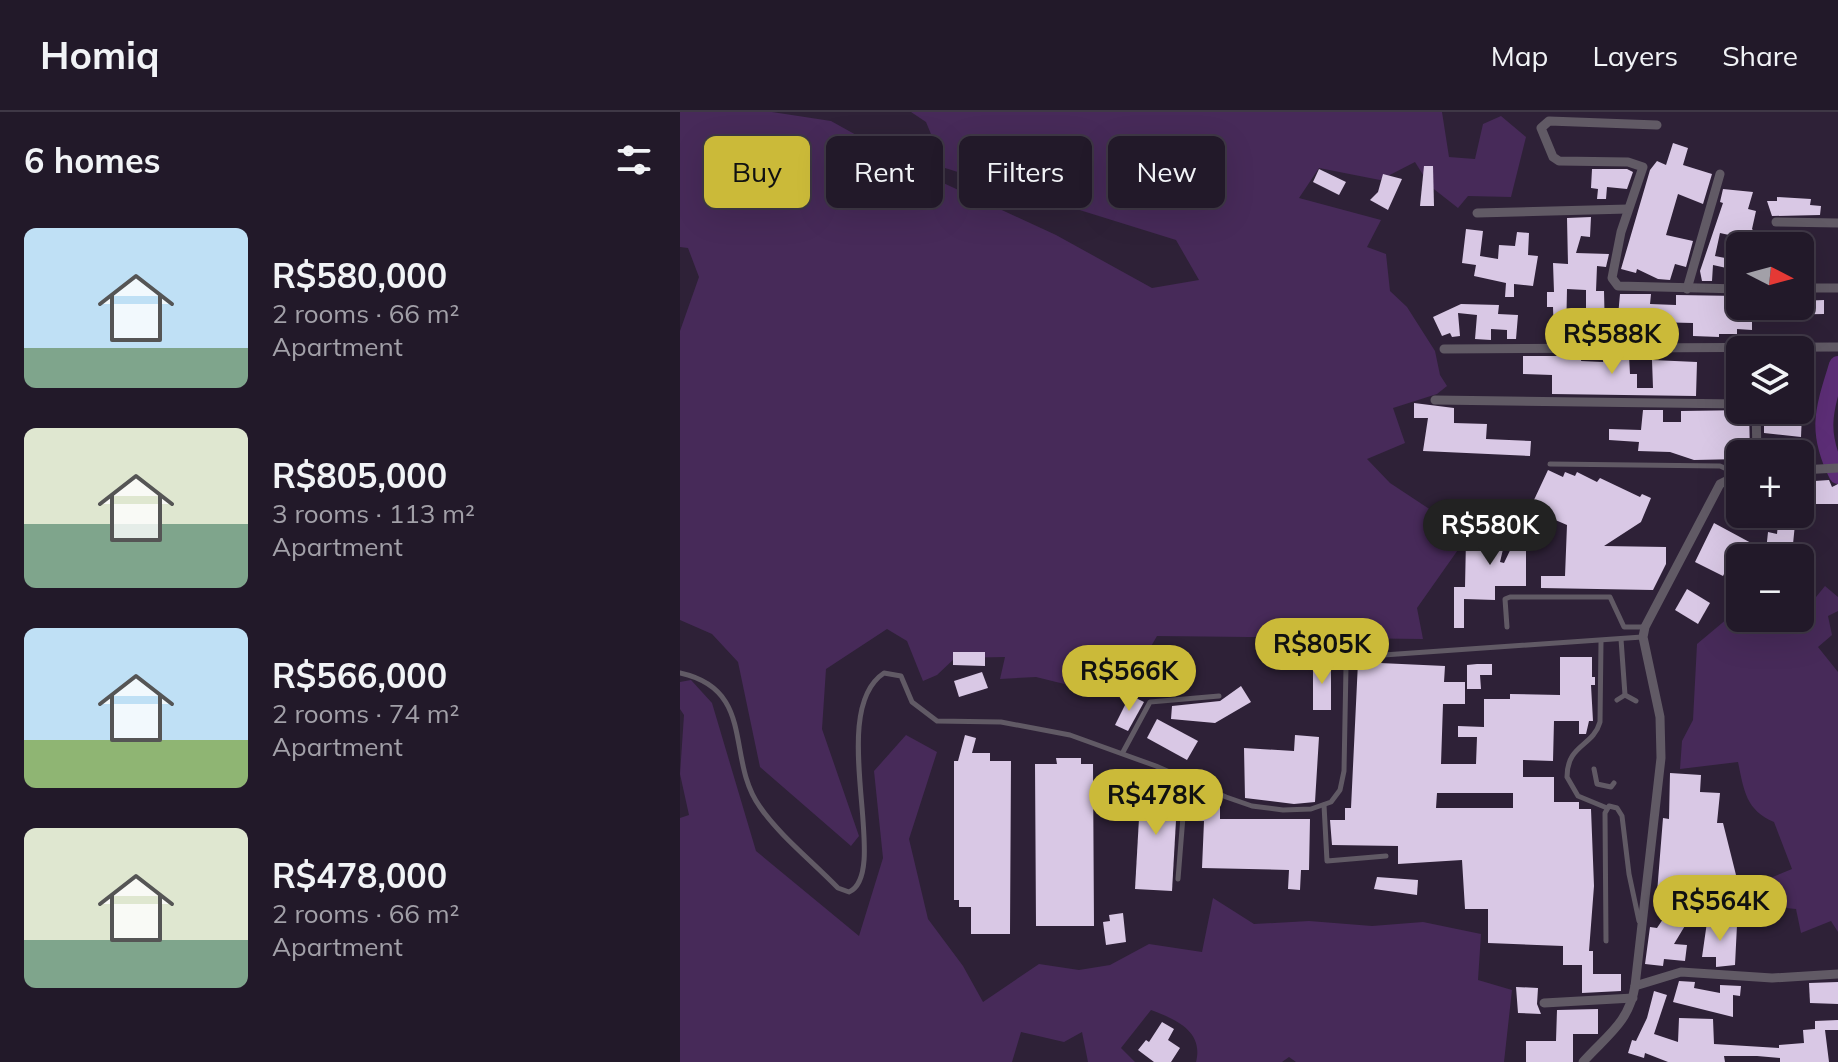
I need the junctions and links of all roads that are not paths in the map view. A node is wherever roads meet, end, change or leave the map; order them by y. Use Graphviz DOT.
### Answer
graph roads {
  1 [pos="1657,125"];
  2 [pos="1720,174"];
  3 [pos="1628,209"];
  4 [pos="1477,213"];
  5 [pos="1776,222"];
  6 [pos="1838,223"];
  7 [pos="1814,288"];
  8 [pos="1838,288"];
  9 [pos="1687,289"];
  10 [pos="1726,289"];
  11 [pos="1838,347"];
  12 [pos="1444,349"];
  13 [pos="1435,400"];
  14 [pos="1726,404"];
  15 [pos="1550,464"];
  16 [pos="1838,468"];
  17 [pos="1726,469"];
  18 [pos="1814,469"];
  19 [pos="1726,481"];
  20 [pos="1507,627"];
  21 [pos="1644,632"];
  22 [pos="1621,639"];
  23 [pos="1601,642"];
  24 [pos="680,673"];
  25 [pos="1625,695"];
  26 [pos="1219,696"];
  27 [pos="1617,700"];
  28 [pos="1636,701"];
  29 [pos="1123,752"];
  30 [pos="1594,769"];
  31 [pos="1186,779"];
  32 [pos="1614,783"];
  33 [pos="1324,805"];
  34 [pos="1607,808"];
  35 [pos="1386,856"];
  36 [pos="1178,879"];
  37 [pos="1640,926"];
  38 [pos="1606,941"];
  39 [pos="1838,974"];
  40 [pos="1635,986"];
  41 [pos="1633,998"];
  42 [pos="1544,1003"];
  43 [pos="1583,1062"];
  1 -- 3 [label="street"];
  2 -- 9 [label="street"];
  3 -- 4 [label="street"];
  3 -- 9 [label="street"];
  5 -- 6 [label="street"];
  7 -- 8 [label="street"];
  9 -- 10 [label="street"];
  11 -- 12 [label="street"];
  13 -- 14 [label="street"];
  15 -- 17 [label="lane"];
  16 -- 18 [label="street"];
  19 -- 21 [label="street"];
  20 -- 21 [label="lane"];
  21 -- 22 [label="lane"];
  21 -- 37 [label="street"];
  22 -- 23 [label="lane"];
  22 -- 25 [label="lane"];
  23 -- 33 [label="lane"];
  23 -- 34 [label="lane"];
  24 -- 29 [label="lane"];
  25 -- 27 [label="lane"];
  25 -- 28 [label="lane"];
  26 -- 29 [label="lane"];
  29 -- 31 [label="lane"];
  30 -- 32 [label="lane"];
  31 -- 33 [label="lane"];
  31 -- 36 [label="lane"];
  33 -- 35 [label="lane"];
  34 -- 37 [label="lane"];
  34 -- 38 [label="lane"];
  37 -- 40 [label="street"];
  39 -- 40 [label="street"];
  40 -- 41 [label="street"];
  41 -- 42 [label="street"];
  41 -- 43 [label="street"];
}
